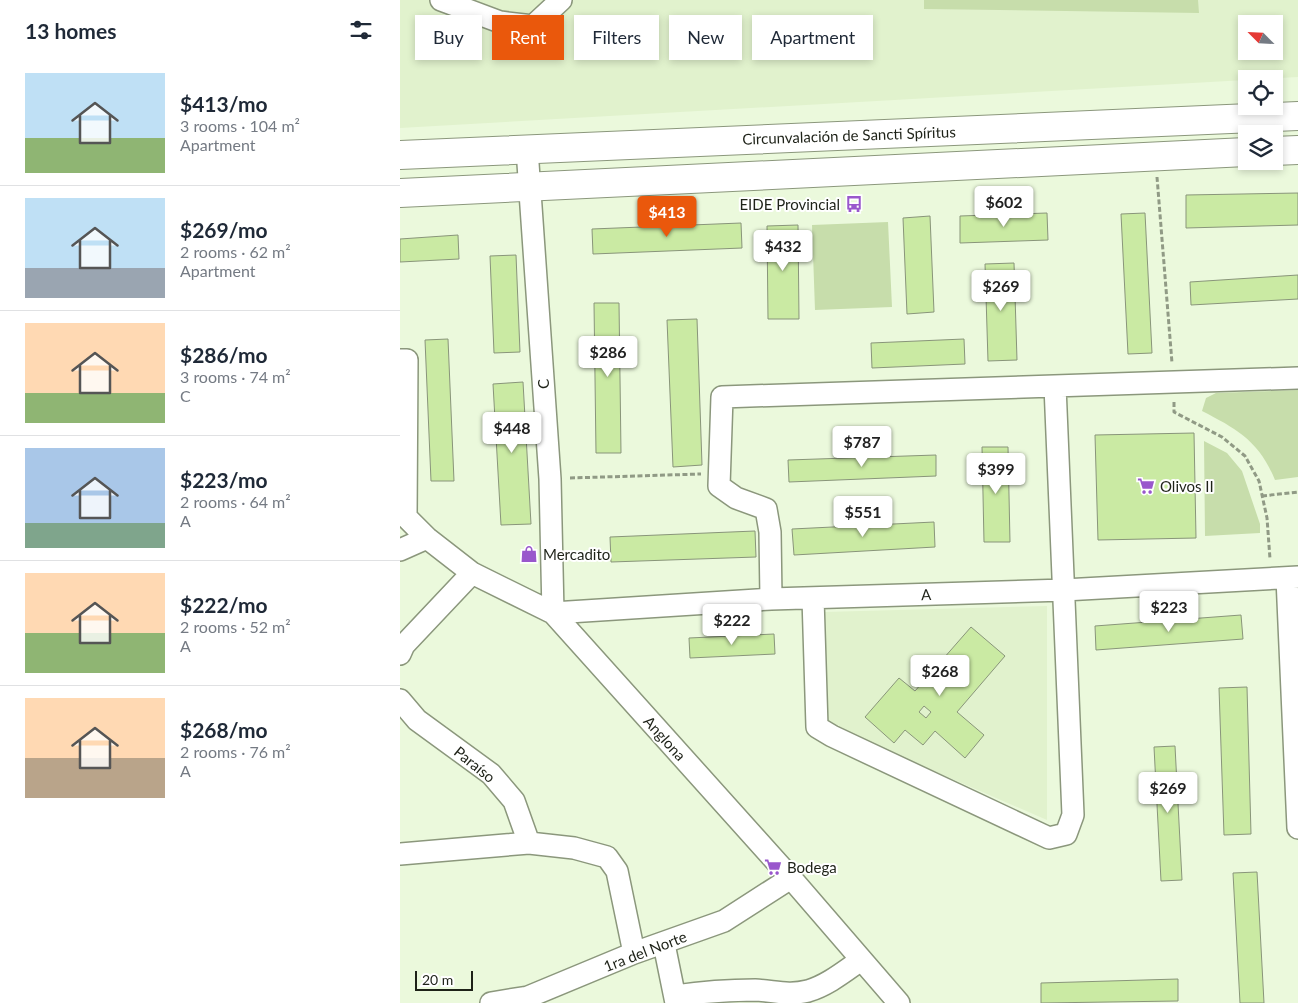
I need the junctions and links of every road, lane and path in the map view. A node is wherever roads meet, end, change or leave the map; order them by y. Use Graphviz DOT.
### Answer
graph roads {
  1 [pos="441,0"];
  2 [pos="561,0"];
  3 [pos="1298,116"];
  4 [pos="527,149"];
  5 [pos="1298,150"];
  6 [pos="1283,151"];
  7 [pos="1238,152"];
  8 [pos="400,155"];
  9 [pos="530,186"];
  10 [pos="400,193"];
  11 [pos="400,360"];
  12 [pos="1298,378"];
  13 [pos="1055,386"];
  14 [pos="720,474"];
  15 [pos="550,479"];
  16 [pos="1298,492"];
  17 [pos="1262,496"];
  18 [pos="403,514"];
  19 [pos="427,538"];
  20 [pos="400,550"];
  21 [pos="472,573"];
  22 [pos="1292,577"];
  23 [pos="1064,590"];
  24 [pos="813,598"];
  25 [pos="771,599"];
  26 [pos="553,613"];
  27 [pos="400,654"];
  28 [pos="400,700"];
  29 [pos="1298,828"];
  30 [pos="529,843"];
  31 [pos="400,854"];
  32 [pos="791,878"];
  33 [pos="664,944"];
  34 [pos="634,953"];
  35 [pos="861,960"];
  36 [pos="676,999"];
  37 [pos="530,1000"];
  38 [pos="491,1003"];
  39 [pos="899,1003"];
  1 -- 2 [label="street"];
  3 -- 4 [label="highway, Circunvalación de Sancti Spíritus"];
  4 -- 8 [label="highway, Circunvalación de Sancti Spíritus"];
  4 -- 9 [label="street, C"];
  5 -- 6 [label="highway"];
  7 -- 9 [label="highway"];
  9 -- 10 [label="highway"];
  9 -- 15 [label="street, C"];
  11 -- 18 [label="street"];
  12 -- 13 [label="street"];
  13 -- 14 [label="street"];
  13 -- 23 [label="street"];
  14 -- 15 [label="path"];
  14 -- 25 [label="street"];
  15 -- 26 [label="street, C"];
  16 -- 17 [label="path"];
  18 -- 19 [label="street, Anglona"];
  19 -- 20 [label="street"];
  19 -- 21 [label="street, Anglona"];
  21 -- 26 [label="street, Anglona"];
  21 -- 27 [label="street"];
  22 -- 23 [label="street, A"];
  22 -- 29 [label="street"];
  23 -- 24 [label="street, A"];
  23 -- 24 [label="street"];
  24 -- 25 [label="street, A"];
  25 -- 26 [label="street, A"];
  26 -- 32 [label="street, Anglona"];
  28 -- 30 [label="street, Paraíso"];
  30 -- 31 [label="street"];
  30 -- 34 [label="street"];
  32 -- 33 [label="street, 1ra del Norte"];
  32 -- 35 [label="street, Anglona"];
  33 -- 34 [label="street, 1ra del Norte"];
  33 -- 36 [label="street"];
  34 -- 37 [label="street, 1ra del Norte"];
  35 -- 36 [label="street"];
  35 -- 39 [label="street, Anglona"];
  37 -- 38 [label="street, 1ra del Norte"];
}
